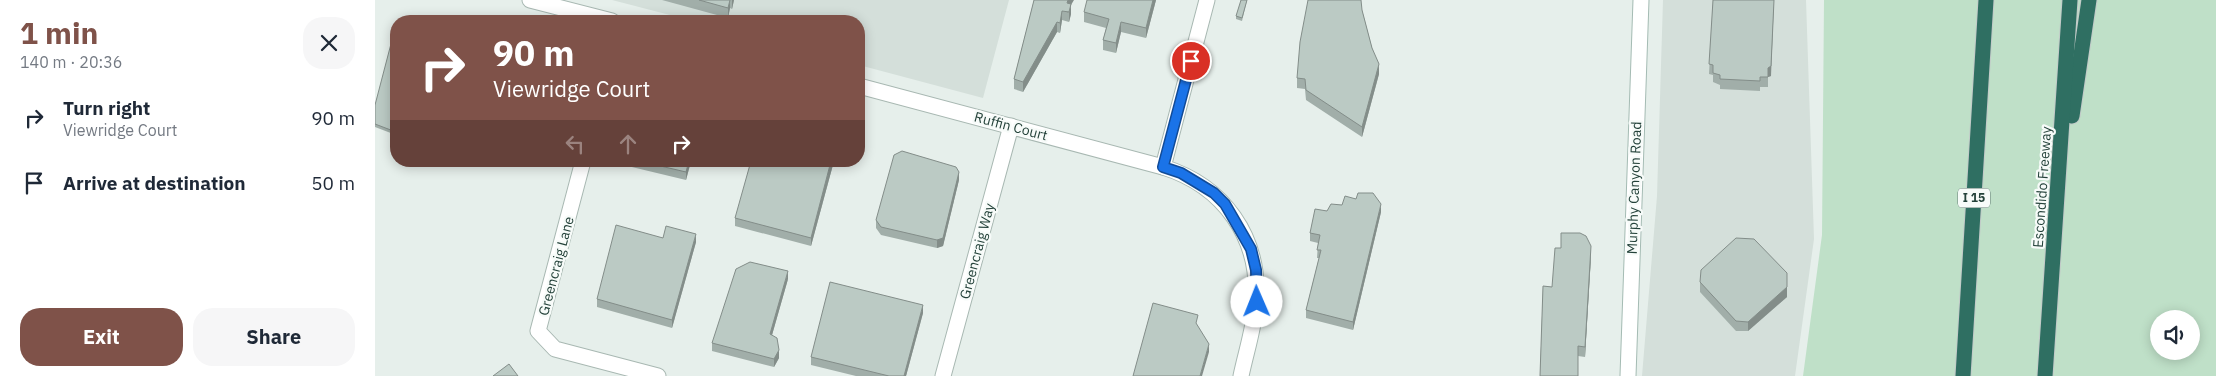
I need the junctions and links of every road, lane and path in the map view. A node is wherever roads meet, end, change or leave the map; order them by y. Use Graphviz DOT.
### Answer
graph roads {
  1 [pos="530,0"];
  2 [pos="1207,0"];
  3 [pos="1641,0"];
  4 [pos="1984,0"];
  5 [pos="2070,0"];
  6 [pos="2089,0"];
  7 [pos="589,15"];
  8 [pos="865,88"];
  9 [pos="1011,126"];
  10 [pos="581,167"];
  11 [pos="1163,167"];
  12 [pos="2056,226"];
  13 [pos="658,376"];
  14 [pos="943,376"];
  15 [pos="1241,376"];
  16 [pos="1628,376"];
  17 [pos="1963,376"];
  18 [pos="2045,376"];
  1 -- 7 [label="street"];
  2 -- 11 [label="street"];
  3 -- 16 [label="street, Murphy Canyon Road"];
  4 -- 17 [label="highway, I 15"];
  5 -- 12 [label="highway, Escondido Freeway"];
  6 -- 12 [label="highway"];
  8 -- 9 [label="street, Ruffin Court"];
  9 -- 11 [label="street, Ruffin Court"];
  9 -- 14 [label="street, Greencraig Way"];
  10 -- 13 [label="street, Greencraig Lane"];
  11 -- 15 [label="street, Ruffin Court"];
  12 -- 18 [label="highway, Escondido Freeway"];
}
